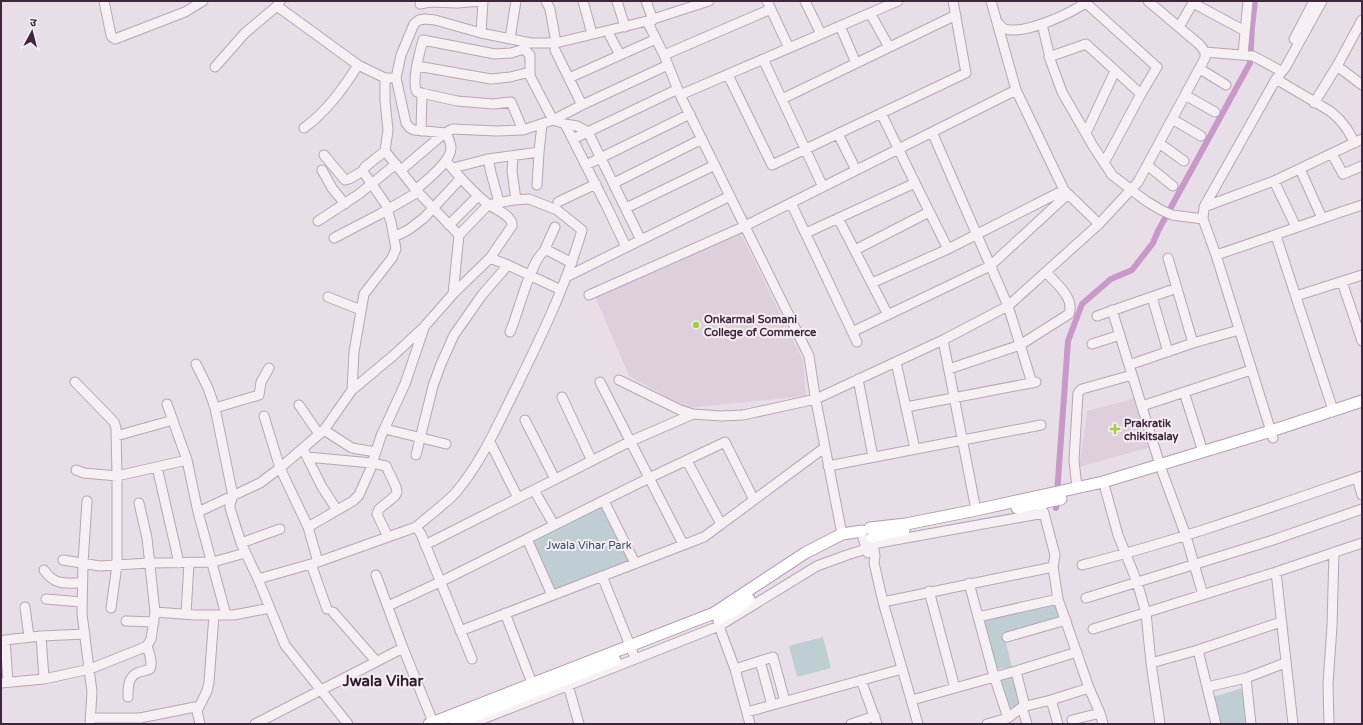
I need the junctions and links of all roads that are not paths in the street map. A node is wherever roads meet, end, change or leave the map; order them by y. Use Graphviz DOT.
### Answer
graph roads {
  1 [pos="104,1"];
  2 [pos="203,1"];
  3 [pos="483,1"];
  4 [pos="516,1"];
  5 [pos="546,1"];
  6 [pos="583,1"];
  7 [pos="617,1"];
  8 [pos="646,1"];
  9 [pos="805,1"];
  10 [pos="898,1"];
  11 [pos="954,1"];
  12 [pos="991,1"];
  13 [pos="1148,1"];
  14 [pos="1248,1"];
  15 [pos="1314,1"];
  16 [pos="1322,1"];
  17 [pos="421,2"];
  18 [pos="705,2"];
  19 [pos="1087,2"];
  20 [pos="1193,2"];
  21 [pos="279,4"];
  22 [pos="769,5"];
  23 [pos="870,13"];
  24 [pos="956,15"];
  25 [pos="419,20"];
  26 [pos="1362,20"];
  27 [pos="649,22"];
  28 [pos="998,23"];
  29 [pos="1042,24"];
  30 [pos="840,26"];
  31 [pos="625,27"];
  32 [pos="1179,28"];
  33 [pos="1245,31"];
  34 [pos="481,33"];
  35 [pos="592,34"];
  36 [pos="821,34"];
  37 [pos="610,36"];
  38 [pos="510,38"];
  39 [pos="656,39"];
  40 [pos="556,47"];
  41 [pos="889,47"];
  42 [pos="789,48"];
  43 [pos="1205,52"];
  44 [pos="620,55"];
  45 [pos="664,55"];
  46 [pos="1247,55"];
  47 [pos="1049,57"];
  48 [pos="763,59"];
  49 [pos="856,63"];
  50 [pos="358,65"];
  51 [pos="668,65"];
  52 [pos="417,66"];
  53 [pos="1337,66"];
  54 [pos="215,67"];
  55 [pos="1200,69"];
  56 [pos="1115,71"];
  57 [pos="530,72"];
  58 [pos="1278,74"];
  59 [pos="728,75"];
  60 [pos="385,78"];
  61 [pos="396,78"];
  62 [pos="568,78"];
  63 [pos="1226,85"];
  64 [pos="1362,85"];
  65 [pos="1016,90"];
  66 [pos="679,92"];
  67 [pos="422,93"];
  68 [pos="1141,94"];
  69 [pos="1185,95"];
  70 [pos="782,99"];
  71 [pos="1314,103"];
  72 [pos="582,105"];
  73 [pos="1215,112"];
  74 [pos="881,113"];
  75 [pos="690,114"];
  76 [pos="1172,119"];
  77 [pos="553,120"];
  78 [pos="542,124"];
  79 [pos="565,124"];
  80 [pos="304,128"];
  81 [pos="522,130"];
  82 [pos="421,131"];
  83 [pos="448,131"];
  84 [pos="588,132"];
  85 [pos="932,132"];
  86 [pos="1086,133"];
  87 [pos="838,134"];
  88 [pos="1201,136"];
  89 [pos="573,139"];
  90 [pos="702,140"];
  91 [pos="1359,141"];
  92 [pos="1159,143"];
  93 [pos="806,149"];
  94 [pos="898,149"];
  95 [pos="385,151"];
  96 [pos="539,152"];
  97 [pos="1332,154"];
  98 [pos="324,155"];
  99 [pos="513,157"];
  100 [pos="602,157"];
  101 [pos="488,159"];
  102 [pos="446,161"];
  103 [pos="1184,161"];
  104 [pos="1104,163"];
  105 [pos="586,165"];
  106 [pos="715,165"];
  107 [pos="1147,165"];
  108 [pos="1362,166"];
  109 [pos="398,167"];
  110 [pos="453,168"];
  111 [pos="1300,169"];
  112 [pos="322,170"];
  113 [pos="856,170"];
  114 [pos="363,171"];
  115 [pos="461,178"];
  116 [pos="1274,181"];
  117 [pos="614,182"];
  118 [pos="915,183"];
  119 [pos="372,184"];
  120 [pos="596,184"];
  121 [pos="537,185"];
  122 [pos="1173,186"];
  123 [pos="823,187"];
  124 [pos="1130,190"];
  125 [pos="417,191"];
  126 [pos="1068,194"];
  127 [pos="478,196"];
  128 [pos="730,196"];
  129 [pos="516,200"];
  130 [pos="499,202"];
  131 [pos="558,202"];
  132 [pos="791,203"];
  133 [pos="344,204"];
  134 [pos="488,205"];
  135 [pos="1362,205"];
  136 [pos="1204,207"];
  137 [pos="434,208"];
  138 [pos="626,208"];
  139 [pos="388,210"];
  140 [pos="930,212"];
  141 [pos="838,218"];
  142 [pos="1322,218"];
  143 [pos="1203,219"];
  144 [pos="318,221"];
  145 [pos="1100,224"];
  146 [pos="449,225"];
  147 [pos="745,226"];
  148 [pos="555,227"];
  149 [pos="1296,227"];
  150 [pos="806,233"];
  151 [pos="976,234"];
  152 [pos="459,235"];
  153 [pos="1276,236"];
  154 [pos="394,237"];
  155 [pos="334,238"];
  156 [pos="641,240"];
  157 [pos="626,247"];
  158 [pos="948,249"];
  159 [pos="544,250"];
  160 [pos="855,250"];
  161 [pos="1216,255"];
  162 [pos="490,258"];
  163 [pos="1168,258"];
  164 [pos="572,263"];
  165 [pos="508,265"];
  166 [pos="990,266"];
  167 [pos="1046,272"];
  168 [pos="573,274"];
  169 [pos="530,275"];
  170 [pos="1362,275"];
  171 [pos="1342,282"];
  172 [pos="872,283"];
  173 [pos="1177,288"];
  174 [pos="561,290"];
  175 [pos="454,294"];
  176 [pos="589,295"];
  177 [pos="1296,296"];
  178 [pos="1152,297"];
  179 [pos="328,298"];
  180 [pos="1008,306"];
  181 [pos="361,310"];
  182 [pos="1112,310"];
  183 [pos="888,314"];
  184 [pos="1097,316"];
  185 [pos="424,327"];
  186 [pos="1360,328"];
  187 [pos="1239,330"];
  188 [pos="510,332"];
  189 [pos="852,332"];
  190 [pos="1120,335"];
  191 [pos="943,340"];
  192 [pos="1362,341"];
  193 [pos="857,342"];
  194 [pos="1193,343"];
  195 [pos="1092,344"];
  196 [pos="1020,345"];
  197 [pos="1168,352"];
  198 [pos="896,362"];
  199 [pos="196,364"];
  200 [pos="1129,364"];
  201 [pos="269,368"];
  202 [pos="949,369"];
  203 [pos="1251,370"];
  204 [pos="1132,375"];
  205 [pos="618,380"];
  206 [pos="858,380"];
  207 [pos="75,382"];
  208 [pos="600,382"];
  209 [pos="352,390"];
  210 [pos="1184,392"];
  211 [pos="562,397"];
  212 [pos="955,398"];
  213 [pos="816,400"];
  214 [pos="1362,401"];
  215 [pos="167,404"];
  216 [pos="299,405"];
  217 [pos="1142,406"];
  218 [pos="906,407"];
  219 [pos="215,408"];
  220 [pos="1362,408"];
  221 [pos="1333,410"];
  222 [pos="693,414"];
  223 [pos="264,416"];
  224 [pos="173,420"];
  225 [pos="525,420"];
  226 [pos="1041,425"];
  227 [pos="385,429"];
  228 [pos="321,432"];
  229 [pos="1272,434"];
  230 [pos="116,436"];
  231 [pos="419,438"];
  232 [pos="631,441"];
  233 [pos="963,441"];
  234 [pos="446,444"];
  235 [pos="491,444"];
  236 [pos="303,448"];
  237 [pos="824,448"];
  238 [pos="915,450"];
  239 [pos="376,452"];
  240 [pos="1203,452"];
  241 [pos="416,455"];
  242 [pos="307,457"];
  243 [pos="873,457"];
  244 [pos="187,460"];
  245 [pos="592,461"];
  246 [pos="687,461"];
  247 [pos="372,463"];
  248 [pos="828,466"];
  249 [pos="157,467"];
  250 [pos="280,468"];
  251 [pos="1161,468"];
  252 [pos="76,470"];
  253 [pos="117,476"];
  254 [pos="1359,477"];
  255 [pos="649,478"];
  256 [pos="555,479"];
  257 [pos="1105,488"];
  258 [pos="534,490"];
  259 [pos="1075,491"];
  260 [pos="1362,495"];
  261 [pos="233,496"];
  262 [pos="518,498"];
  263 [pos="754,500"];
  264 [pos="87,501"];
  265 [pos="604,501"];
  266 [pos="139,503"];
  267 [pos="1042,504"];
  268 [pos="1362,509"];
  269 [pos="337,510"];
  270 [pos="976,510"];
  271 [pos="198,512"];
  272 [pos="721,524"];
  273 [pos="554,525"];
  274 [pos="308,527"];
  275 [pos="280,529"];
  276 [pos="418,530"];
  277 [pos="842,534"];
  278 [pos="1186,536"];
  279 [pos="388,537"];
  280 [pos="867,538"];
  281 [pos="526,539"];
  282 [pos="241,543"];
  283 [pos="1362,543"];
  284 [pos="683,544"];
  285 [pos="425,545"];
  286 [pos="1334,552"];
  287 [pos="245,553"];
  288 [pos="1125,554"];
  289 [pos="63,560"];
  290 [pos="213,562"];
  291 [pos="83,563"];
  292 [pos="149,563"];
  293 [pos="179,563"];
  294 [pos="189,563"];
  295 [pos="315,563"];
  296 [pos="635,563"];
  297 [pos="1195,564"];
  298 [pos="117,565"];
  299 [pos="1082,565"];
  300 [pos="1053,567"];
  301 [pos="44,570"];
  302 [pos="1276,572"];
  303 [pos="376,575"];
  304 [pos="602,576"];
  305 [pos="258,579"];
  306 [pos="440,582"];
  307 [pos="1137,582"];
  308 [pos="82,583"];
  309 [pos="969,583"];
  310 [pos="929,591"];
  311 [pos="552,595"];
  312 [pos="1203,595"];
  313 [pos="1086,598"];
  314 [pos="46,599"];
  315 [pos="1058,599"];
  316 [pos="82,602"];
  317 [pos="883,602"];
  318 [pos="388,606"];
  319 [pos="25,607"];
  320 [pos="111,608"];
  321 [pos="270,608"];
  322 [pos="155,612"];
  323 [pos="1146,613"];
  324 [pos="186,614"];
  325 [pos="505,614"];
  326 [pos="214,615"];
  327 [pos="226,615"];
  328 [pos="978,616"];
  329 [pos="718,619"];
  330 [pos="1066,620"];
  331 [pos="126,621"];
  332 [pos="154,622"];
  333 [pos="1281,622"];
  334 [pos="1093,629"];
  335 [pos="460,631"];
  336 [pos="85,634"];
  337 [pos="3,636"];
  338 [pos="41,636"];
  339 [pos="29,637"];
  340 [pos="1007,637"];
  341 [pos="147,646"];
  342 [pos="403,648"];
  343 [pos="632,649"];
  344 [pos="1198,650"];
  345 [pos="1077,652"];
  346 [pos="472,658"];
  347 [pos="376,661"];
  348 [pos="760,661"];
  349 [pos="1286,662"];
  350 [pos="1151,664"];
  351 [pos="90,669"];
  352 [pos="735,669"];
  353 [pos="902,669"];
  354 [pos="1016,671"];
  355 [pos="994,676"];
  356 [pos="1246,678"];
  357 [pos="44,679"];
  358 [pos="861,680"];
  359 [pos="5,683"];
  360 [pos="532,683"];
  361 [pos="566,683"];
  362 [pos="1207,687"];
  363 [pos="955,688"];
  364 [pos="1089,688"];
  365 [pos="321,689"];
  366 [pos="128,697"];
  367 [pos="912,700"];
  368 [pos="1051,700"];
  369 [pos="785,701"];
  370 [pos="772,705"];
  371 [pos="1024,707"];
  372 [pos="747,712"];
  373 [pos="1100,713"];
  374 [pos="198,715"];
  375 [pos="1008,718"];
  376 [pos="91,719"];
  377 [pos="876,720"];
  378 [pos="1072,720"];
  379 [pos="431,723"];
  380 [pos="256,724"];
  381 [pos="348,724"];
  382 [pos="454,724"];
  383 [pos="470,724"];
  384 [pos="579,724"];
  385 [pos="750,724"];
  386 [pos="851,724"];
  387 [pos="918,724"];
  388 [pos="992,724"];
  389 [pos="1027,724"];
  390 [pos="1058,724"];
  391 [pos="1103,724"];
  392 [pos="1160,724"];
  393 [pos="1216,724"];
  394 [pos="1251,724"];
  395 [pos="1293,724"];
  396 [pos="1329,724"];
  1 -- 2 [label="street"];
  3 -- 17 [label="street"];
  3 -- 34 [label="street"];
  4 -- 38 [label="street"];
  5 -- 40 [label="street"];
  6 -- 35 [label="street"];
  7 -- 31 [label="street"];
  8 -- 27 [label="street"];
  9 -- 36 [label="street"];
  10 -- 23 [label="street"];
  11 -- 24 [label="street"];
  12 -- 28 [label="street"];
  13 -- 32 [label="street"];
  14 -- 33 [label="street"];
  15 -- 58 [label="street"];
  16 -- 58 [label="street"];
  17 -- 25 [label="street"];
  18 -- 27 [label="street"];
  19 -- 29 [label="street"];
  19 -- 68 [label="street"];
  20 -- 32 [label="street"];
  20 -- 33 [label="street"];
  21 -- 50 [label="street"];
  21 -- 54 [label="street"];
  22 -- 42 [label="street"];
  22 -- 45 [label="street"];
  23 -- 30 [label="street"];
  23 -- 41 [label="street"];
  24 -- 41 [label="street"];
  24 -- 74 [label="street"];
  25 -- 34 [label="street"];
  25 -- 61 [label="street"];
  26 -- 53 [label="street"];
  27 -- 31 [label="street"];
  27 -- 39 [label="street"];
  28 -- 29 [label="street"];
  28 -- 65 [label="street"];
  29 -- 47 [label="street"];
  30 -- 36 [label="street"];
  30 -- 49 [label="street"];
  31 -- 35 [label="street"];
  32 -- 43 [label="street"];
  33 -- 46 [label="street"];
  34 -- 38 [label="street"];
  35 -- 40 [label="street"];
  36 -- 42 [label="street"];
  37 -- 44 [label="street"];
  38 -- 40 [label="street"];
  39 -- 44 [label="street"];
  39 -- 45 [label="street"];
  40 -- 62 [label="street"];
  41 -- 49 [label="street"];
  42 -- 48 [label="street"];
  43 -- 46 [label="street"];
  43 -- 55 [label="street"];
  44 -- 62 [label="street"];
  45 -- 51 [label="street"];
  46 -- 58 [label="street"];
  47 -- 56 [label="street"];
  47 -- 86 [label="street"];
  48 -- 59 [label="street"];
  48 -- 70 [label="street"];
  49 -- 70 [label="street"];
  50 -- 60 [label="street"];
  50 -- 80 [label="street"];
  51 -- 66 [label="street"];
  51 -- 72 [label="street"];
  52 -- 57 [label="street"];
  52 -- 57 [label="street"];
  52 -- 67 [label="street"];
  53 -- 64 [label="street"];
  53 -- 71 [label="street"];
  55 -- 63 [label="street"];
  55 -- 69 [label="street"];
  56 -- 68 [label="street"];
  56 -- 86 [label="street"];
  57 -- 77 [label="street"];
  58 -- 71 [label="street"];
  58 -- 136 [label="street"];
  59 -- 66 [label="street"];
  59 -- 93 [label="street"];
  60 -- 61 [label="street"];
  60 -- 95 [label="street"];
  61 -- 82 [label="street"];
  62 -- 72 [label="street"];
  65 -- 85 [label="street"];
  65 -- 126 [label="street"];
  66 -- 75 [label="street"];
  66 -- 84 [label="street"];
  67 -- 81 [label="street"];
  67 -- 82 [label="street"];
  68 -- 104 [label="street"];
  69 -- 73 [label="street"];
  69 -- 76 [label="street"];
  70 -- 93 [label="street"];
  71 -- 91 [label="street"];
  72 -- 77 [label="street"];
  74 -- 87 [label="street"];
  74 -- 94 [label="street"];
  75 -- 90 [label="street"];
  75 -- 100 [label="street"];
  76 -- 88 [label="street"];
  76 -- 92 [label="street"];
  77 -- 78 [label="street"];
  77 -- 79 [label="street"];
  78 -- 81 [label="street"];
  78 -- 96 [label="street"];
  79 -- 84 [label="street"];
  79 -- 89 [label="street"];
  81 -- 83 [label="street"];
  82 -- 83 [label="street"];
  83 -- 102 [label="street"];
  83 -- 109 [label="street"];
  84 -- 89 [label="street"];
  84 -- 100 [label="street"];
  85 -- 94 [label="street"];
  85 -- 151 [label="street"];
  86 -- 104 [label="street"];
  87 -- 93 [label="street"];
  87 -- 113 [label="street"];
  89 -- 105 [label="street"];
  90 -- 106 [label="street"];
  90 -- 117 [label="street"];
  91 -- 97 [label="street"];
  92 -- 103 [label="street"];
  92 -- 107 [label="street"];
  93 -- 123 [label="street"];
  94 -- 113 [label="street"];
  94 -- 118 [label="street"];
  95 -- 109 [label="street"];
  95 -- 114 [label="street"];
  96 -- 99 [label="street"];
  96 -- 121 [label="street"];
  97 -- 108 [label="street"];
  97 -- 111 [label="street"];
  98 -- 114 [label="street"];
  99 -- 101 [label="street"];
  99 -- 129 [label="street"];
  100 -- 105 [label="street"];
  100 -- 117 [label="street"];
  101 -- 110 [label="street"];
  101 -- 130 [label="street"];
  102 -- 110 [label="street"];
  102 -- 125 [label="street"];
  104 -- 124 [label="street"];
  105 -- 120 [label="street"];
  106 -- 128 [label="street"];
  106 -- 138 [label="street"];
  107 -- 122 [label="street"];
  107 -- 124 [label="street"];
  109 -- 119 [label="street"];
  109 -- 125 [label="street"];
  110 -- 115 [label="street"];
  111 -- 116 [label="street"];
  111 -- 142 [label="street"];
  112 -- 133 [label="street"];
  113 -- 123 [label="street"];
  114 -- 119 [label="street"];
  115 -- 127 [label="street"];
  115 -- 137 [label="street"];
  116 -- 136 [label="street"];
  116 -- 149 [label="street"];
  117 -- 138 [label="street"];
  118 -- 140 [label="street"];
  118 -- 141 [label="street"];
  119 -- 133 [label="street"];
  119 -- 139 [label="street"];
  120 -- 131 [label="street"];
  120 -- 157 [label="street"];
  123 -- 132 [label="street"];
  124 -- 143 [label="street"];
  124 -- 145 [label="street"];
  125 -- 137 [label="street"];
  125 -- 139 [label="street"];
  126 -- 145 [label="street"];
  126 -- 151 [label="street"];
  126 -- 166 [label="street"];
  127 -- 134 [label="street"];
  127 -- 146 [label="street"];
  128 -- 147 [label="street"];
  128 -- 156 [label="street"];
  129 -- 130 [label="street"];
  129 -- 164 [label="street"];
  130 -- 134 [label="street"];
  132 -- 147 [label="street"];
  132 -- 150 [label="street"];
  133 -- 144 [label="street"];
  134 -- 152 [label="street"];
  134 -- 162 [label="street"];
  135 -- 142 [label="street"];
  136 -- 143 [label="street"];
  137 -- 146 [label="street"];
  137 -- 154 [label="street"];
  138 -- 156 [label="street"];
  139 -- 154 [label="street"];
  139 -- 155 [label="street"];
  140 -- 158 [label="street"];
  140 -- 160 [label="street"];
  141 -- 150 [label="street"];
  141 -- 160 [label="street"];
  142 -- 149 [label="street"];
  143 -- 161 [label="street"];
  145 -- 167 [label="street"];
  146 -- 152 [label="street"];
  147 -- 176 [label="street"];
  147 -- 213 [label="street"];
  148 -- 159 [label="street"];
  149 -- 153 [label="street"];
  150 -- 189 [label="street"];
  151 -- 158 [label="street"];
  151 -- 166 [label="street"];
  152 -- 175 [label="street"];
  153 -- 161 [label="street"];
  153 -- 177 [label="street"];
  154 -- 181 [label="street"];
  156 -- 157 [label="street"];
  157 -- 168 [label="street"];
  158 -- 172 [label="street"];
  159 -- 164 [label="street"];
  159 -- 169 [label="street"];
  160 -- 172 [label="street"];
  161 -- 187 [label="street"];
  162 -- 165 [label="street"];
  162 -- 175 [label="street"];
  163 -- 173 [label="street"];
  164 -- 168 [label="street"];
  165 -- 169 [label="street"];
  165 -- 231 [label="street"];
  166 -- 180 [label="street"];
  166 -- 183 [label="street"];
  167 -- 180 [label="street"];
  167 -- 196 [label="street"];
  168 -- 174 [label="street"];
  169 -- 174 [label="street"];
  169 -- 188 [label="street"];
  170 -- 171 [label="street"];
  171 -- 177 [label="street"];
  171 -- 186 [label="street"];
  172 -- 183 [label="street"];
  173 -- 178 [label="street"];
  173 -- 194 [label="street"];
  174 -- 235 [label="street"];
  175 -- 185 [label="street"];
  177 -- 221 [label="street"];
  178 -- 182 [label="street"];
  178 -- 197 [label="street"];
  179 -- 181 [label="street"];
  180 -- 191 [label="street"];
  180 -- 196 [label="street"];
  181 -- 209 [label="street"];
  182 -- 184 [label="street"];
  182 -- 190 [label="street"];
  183 -- 189 [label="street"];
  185 -- 209 [label="street"];
  185 -- 227 [label="street"];
  186 -- 192 [label="street"];
  187 -- 194 [label="street"];
  187 -- 203 [label="street"];
  189 -- 193 [label="street"];
  190 -- 195 [label="street"];
  190 -- 200 [label="street"];
  191 -- 198 [label="street"];
  191 -- 202 [label="street"];
  194 -- 197 [label="street"];
  196 -- 202 [label="street"];
  196 -- 212 [label="street"];
  197 -- 200 [label="street"];
  198 -- 206 [label="street"];
  198 -- 218 [label="street"];
  199 -- 219 [label="street"];
  200 -- 204 [label="street"];
  201 -- 219 [label="street"];
  202 -- 212 [label="street"];
  203 -- 210 [label="street"];
  203 -- 229 [label="street"];
  204 -- 217 [label="street"];
  204 -- 259 [label="street"];
  205 -- 222 [label="street"];
  206 -- 213 [label="street"];
  206 -- 243 [label="street"];
  207 -- 230 [label="street"];
  208 -- 232 [label="street"];
  209 -- 228 [label="street"];
  210 -- 217 [label="street"];
  210 -- 240 [label="street"];
  211 -- 245 [label="street"];
  212 -- 218 [label="street"];
  212 -- 233 [label="street"];
  213 -- 222 [label="street"];
  213 -- 237 [label="street"];
  214 -- 221 [label="main road"];
  215 -- 224 [label="street"];
  216 -- 228 [label="street"];
  217 -- 251 [label="street"];
  218 -- 238 [label="street"];
  219 -- 261 [label="street"];
  220 -- 229 [label="main road"];
  221 -- 229 [label="main road"];
  222 -- 232 [label="street"];
  223 -- 250 [label="street"];
  224 -- 230 [label="street"];
  224 -- 244 [label="street"];
  225 -- 256 [label="street"];
  226 -- 233 [label="street"];
  227 -- 231 [label="street"];
  227 -- 239 [label="street"];
  228 -- 236 [label="street"];
  228 -- 239 [label="street"];
  229 -- 240 [label="main road"];
  229 -- 251 [label="main road"];
  230 -- 253 [label="street"];
  231 -- 234 [label="street"];
  231 -- 241 [label="street"];
  232 -- 245 [label="street"];
  232 -- 255 [label="street"];
  233 -- 238 [label="street"];
  233 -- 270 [label="street"];
  235 -- 262 [label="street"];
  235 -- 276 [label="street"];
  236 -- 242 [label="street"];
  236 -- 250 [label="street"];
  237 -- 248 [label="street"];
  237 -- 263 [label="street"];
  238 -- 243 [label="street"];
  239 -- 247 [label="street"];
  240 -- 251 [label="main road"];
  242 -- 247 [label="street"];
  242 -- 269 [label="street"];
  243 -- 248 [label="street"];
  244 -- 249 [label="street"];
  244 -- 271 [label="street"];
  245 -- 256 [label="street"];
  246 -- 255 [label="street"];
  246 -- 263 [label="street"];
  246 -- 272 [label="street"];
  247 -- 269 [label="street"];
  247 -- 279 [label="street"];
  248 -- 277 [label="street"];
  249 -- 253 [label="street"];
  249 -- 293 [label="street"];
  250 -- 261 [label="street"];
  250 -- 274 [label="street"];
  251 -- 257 [label="main road"];
  251 -- 259 [label="main road"];
  251 -- 278 [label="street"];
  252 -- 253 [label="street"];
  253 -- 298 [label="street"];
  254 -- 260 [label="street"];
  254 -- 278 [label="street"];
  255 -- 265 [label="street"];
  255 -- 284 [label="street"];
  256 -- 258 [label="street"];
  257 -- 259 [label="main road"];
  257 -- 288 [label="street"];
  258 -- 262 [label="street"];
  258 -- 273 [label="street"];
  259 -- 267 [label="main road"];
  261 -- 271 [label="street"];
  261 -- 282 [label="street"];
  262 -- 285 [label="street"];
  263 -- 272 [label="street"];
  264 -- 291 [label="street"];
  265 -- 273 [label="street"];
  265 -- 296 [label="street"];
  266 -- 292 [label="street"];
  267 -- 270 [label="main road"];
  267 -- 280 [label="main road"];
  267 -- 300 [label="street"];
  268 -- 297 [label="street"];
  269 -- 274 [label="street"];
  270 -- 280 [label="main road"];
  271 -- 290 [label="street"];
  272 -- 284 [label="street"];
  273 -- 281 [label="street"];
  274 -- 295 [label="street"];
  275 -- 282 [label="street"];
  276 -- 279 [label="street"];
  276 -- 285 [label="street"];
  277 -- 280 [label="main road"];
  277 -- 329 [label="main road"];
  278 -- 288 [label="street"];
  278 -- 297 [label="street"];
  279 -- 295 [label="street"];
  280 -- 317 [label="street"];
  280 -- 329 [label="street"];
  280 -- 329 [label="main road"];
  281 -- 306 [label="street"];
  281 -- 311 [label="street"];
  282 -- 287 [label="street"];
  283 -- 286 [label="street"];
  284 -- 296 [label="street"];
  285 -- 306 [label="street"];
  286 -- 302 [label="street"];
  286 -- 396 [label="street"];
  287 -- 290 [label="street"];
  287 -- 305 [label="street"];
  288 -- 299 [label="street"];
  288 -- 307 [label="street"];
  289 -- 291 [label="street"];
  290 -- 294 [label="street"];
  290 -- 327 [label="street"];
  291 -- 298 [label="street"];
  291 -- 308 [label="street"];
  292 -- 293 [label="street"];
  292 -- 298 [label="street"];
  292 -- 322 [label="street"];
  293 -- 294 [label="street"];
  294 -- 324 [label="street"];
  295 -- 305 [label="street"];
  295 -- 347 [label="street"];
  296 -- 304 [label="street"];
  297 -- 307 [label="street"];
  297 -- 312 [label="street"];
  298 -- 320 [label="street"];
  300 -- 309 [label="street"];
  300 -- 315 [label="street"];
  301 -- 308 [label="street"];
  302 -- 312 [label="street"];
  302 -- 333 [label="street"];
  303 -- 318 [label="street"];
  304 -- 311 [label="street"];
  304 -- 343 [label="street"];
  305 -- 321 [label="street"];
  306 -- 318 [label="street"];
  306 -- 335 [label="street"];
  307 -- 313 [label="street"];
  307 -- 323 [label="street"];
  308 -- 316 [label="street"];
  309 -- 310 [label="street"];
  309 -- 328 [label="street"];
  310 -- 317 [label="street"];
  310 -- 363 [label="street"];
  311 -- 325 [label="street"];
  312 -- 323 [label="street"];
  314 -- 316 [label="street"];
  315 -- 328 [label="street"];
  315 -- 330 [label="street"];
  316 -- 336 [label="street"];
  317 -- 353 [label="street"];
  318 -- 342 [label="street"];
  319 -- 339 [label="street"];
  321 -- 327 [label="street"];
  321 -- 365 [label="street"];
  322 -- 324 [label="street"];
  322 -- 332 [label="street"];
  323 -- 334 [label="street"];
  323 -- 350 [label="street"];
  324 -- 326 [label="street"];
  325 -- 335 [label="street"];
  325 -- 360 [label="street"];
  326 -- 327 [label="street"];
  326 -- 374 [label="street"];
  328 -- 355 [label="street"];
  329 -- 343 [label="main road"];
  329 -- 352 [label="street"];
  329 -- 361 [label="street"];
  330 -- 340 [label="street"];
  330 -- 345 [label="street"];
  331 -- 332 [label="street"];
  332 -- 341 [label="street"];
  333 -- 344 [label="street"];
  333 -- 349 [label="street"];
  335 -- 346 [label="street"];
  336 -- 338 [label="street"];
  336 -- 351 [label="street"];
  337 -- 339 [label="street"];
  337 -- 359 [label="street"];
  338 -- 339 [label="street"];
  338 -- 357 [label="street"];
  341 -- 351 [label="street"];
  341 -- 366 [label="street"];
  342 -- 347 [label="street"];
  342 -- 379 [label="street"];
  343 -- 360 [label="main road"];
  343 -- 361 [label="main road"];
  344 -- 350 [label="street"];
  344 -- 362 [label="street"];
  345 -- 354 [label="street"];
  345 -- 364 [label="street"];
  347 -- 365 [label="street"];
  348 -- 352 [label="street"];
  348 -- 369 [label="street"];
  348 -- 370 [label="street"];
  349 -- 356 [label="street"];
  349 -- 395 [label="street"];
  350 -- 392 [label="street"];
  351 -- 357 [label="street"];
  351 -- 376 [label="street"];
  352 -- 372 [label="street"];
  353 -- 358 [label="street"];
  353 -- 367 [label="street"];
  354 -- 355 [label="street"];
  354 -- 371 [label="street"];
  355 -- 363 [label="street"];
  355 -- 375 [label="street"];
  356 -- 362 [label="street"];
  356 -- 394 [label="street"];
  357 -- 359 [label="street"];
  358 -- 369 [label="street"];
  358 -- 377 [label="street"];
  360 -- 379 [label="main road"];
  361 -- 382 [label="main road"];
  361 -- 383 [label="street"];
  361 -- 384 [label="street"];
  362 -- 393 [label="street"];
  363 -- 367 [label="street"];
  364 -- 368 [label="street"];
  364 -- 373 [label="street"];
  365 -- 380 [label="street"];
  365 -- 381 [label="street"];
  367 -- 387 [label="street"];
  368 -- 371 [label="street"];
  368 -- 390 [label="street"];
  369 -- 370 [label="street"];
  370 -- 372 [label="street"];
  371 -- 375 [label="street"];
  371 -- 389 [label="street"];
  372 -- 385 [label="street"];
  373 -- 378 [label="street"];
  373 -- 391 [label="street"];
  374 -- 376 [label="street"];
  375 -- 388 [label="street"];
  377 -- 386 [label="street"];
}
